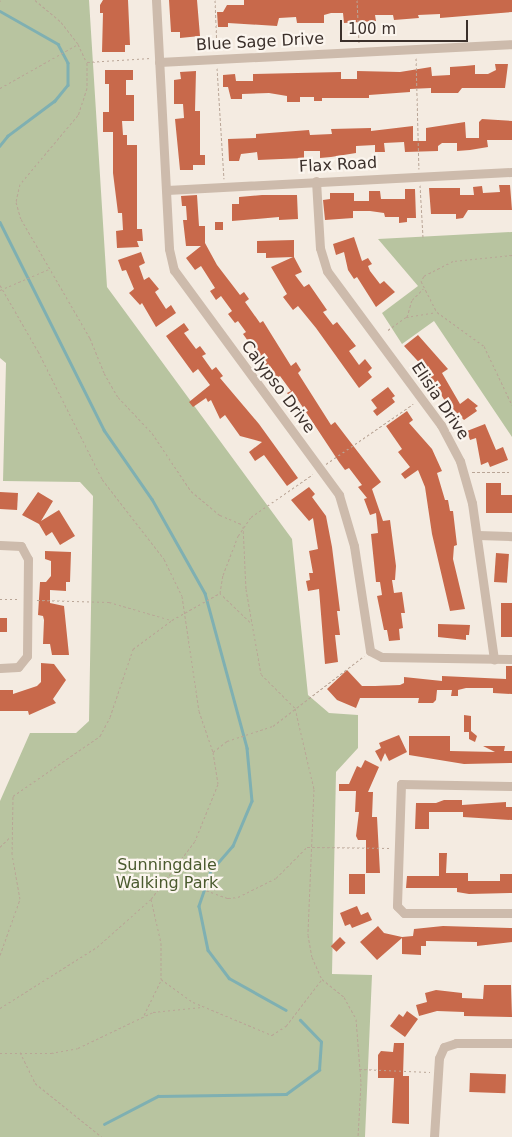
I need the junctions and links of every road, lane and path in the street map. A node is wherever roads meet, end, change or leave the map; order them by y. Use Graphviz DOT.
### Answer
graph roads {
  1 [pos="35,0"];
  2 [pos="156,0"];
  3 [pos="214,0"];
  4 [pos="357,0"];
  5 [pos="78,44"];
  6 [pos="512,44"];
  7 [pos="415,49"];
  8 [pos="360,52"];
  9 [pos="217,59"];
  10 [pos="87,62"];
  11 [pos="159,62"];
  12 [pos="0,88"];
  13 [pos="512,172"];
  14 [pos="419,176"];
  15 [pos="316,181"];
  16 [pos="224,187"];
  17 [pos="166,190"];
  18 [pos="423,237"];
  19 [pos="512,255"];
  20 [pos="50,269"];
  21 [pos="0,285"];
  22 [pos="423,289"];
  23 [pos="1,290"];
  24 [pos="437,312"];
  25 [pos="406,317"];
  26 [pos="388,330"];
  27 [pos="421,398"];
  28 [pos="512,405"];
  29 [pos="320,469"];
  30 [pos="464,472"];
  31 [pos="512,472"];
  32 [pos="243,525"];
  33 [pos="478,535"];
  34 [pos="512,536"];
  35 [pos="0,545"];
  36 [pos="220,594"];
  37 [pos="0,599"];
  38 [pos="28,600"];
  39 [pos="186,614"];
  40 [pos="172,620"];
  41 [pos="251,623"];
  42 [pos="370,651"];
  43 [pos="494,659"];
  44 [pos="512,659"];
  45 [pos="0,668"];
  46 [pos="295,708"];
  47 [pos="213,752"];
  48 [pos="512,786"];
  49 [pos="11,835"];
  50 [pos="313,846"];
  51 [pos="0,847"];
  52 [pos="399,849"];
  53 [pos="174,874"];
  54 [pos="151,899"];
  55 [pos="512,913"];
  56 [pos="0,954"];
  57 [pos="161,979"];
  58 [pos="322,979"];
  59 [pos="0,1008"];
  60 [pos="203,1008"];
  61 [pos="144,1016"];
  62 [pos="512,1043"];
  63 [pos="19,1051"];
  64 [pos="0,1054"];
  65 [pos="358,1069"];
  66 [pos="438,1072"];
  67 [pos="102,1137"];
  68 [pos="358,1137"];
  69 [pos="434,1137"];
  1 -- 5 [label="path"];
  2 -- 11 [label="street, Calypso Drive"];
  3 -- 9 [label="path"];
  4 -- 8 [label="path"];
  5 -- 10 [label="path"];
  5 -- 12 [label="path"];
  6 -- 7 [label="street, Blue Sage Drive"];
  7 -- 8 [label="street, Blue Sage Drive"];
  7 -- 14 [label="path"];
  8 -- 9 [label="street, Blue Sage Drive"];
  9 -- 11 [label="street, Blue Sage Drive"];
  9 -- 16 [label="path"];
  10 -- 11 [label="path"];
  10 -- 20 [label="path"];
  11 -- 17 [label="street, Calypso Drive"];
  13 -- 14 [label="street, Flax Road"];
  14 -- 15 [label="street, Flax Road"];
  14 -- 18 [label="path"];
  15 -- 16 [label="street, Flax Road"];
  15 -- 27 [label="street, Elisia Drive"];
  16 -- 17 [label="street, Flax Road"];
  17 -- 29 [label="street, Calypso Drive"];
  19 -- 22 [label="path"];
  20 -- 23 [label="path"];
  20 -- 32 [label="path"];
  21 -- 23 [label="path"];
  22 -- 24 [label="path"];
  22 -- 25 [label="path"];
  23 -- 39 [label="path"];
  24 -- 25 [label="path"];
  24 -- 28 [label="path"];
  25 -- 26 [label="path"];
  27 -- 29 [label="path"];
  27 -- 30 [label="street, Elisia Drive"];
  29 -- 32 [label="path"];
  29 -- 42 [label="street, Calypso Drive"];
  30 -- 31 [label="path"];
  30 -- 33 [label="street, Elisia Drive"];
  32 -- 36 [label="path"];
  32 -- 41 [label="path"];
  33 -- 34 [label="street"];
  33 -- 43 [label="street, Elisia Drive"];
  35 -- 38 [label="street"];
  36 -- 39 [label="path"];
  36 -- 41 [label="path"];
  37 -- 38 [label="path"];
  38 -- 40 [label="path"];
  38 -- 45 [label="street"];
  39 -- 40 [label="path"];
  39 -- 47 [label="path"];
  40 -- 49 [label="path"];
  41 -- 46 [label="path"];
  42 -- 43 [label="street"];
  42 -- 46 [label="path"];
  43 -- 44 [label="street"];
  46 -- 47 [label="path"];
  46 -- 50 [label="path"];
  47 -- 53 [label="path"];
  48 -- 52 [label="street"];
  49 -- 51 [label="path"];
  49 -- 56 [label="path"];
  50 -- 52 [label="path"];
  50 -- 53 [label="path"];
  50 -- 58 [label="path"];
  52 -- 55 [label="street"];
  53 -- 54 [label="path"];
  54 -- 57 [label="path"];
  54 -- 59 [label="path"];
  57 -- 60 [label="path"];
  57 -- 61 [label="path"];
  58 -- 60 [label="path"];
  58 -- 65 [label="path"];
  60 -- 61 [label="path"];
  61 -- 63 [label="path"];
  62 -- 66 [label="street"];
  63 -- 64 [label="path"];
  63 -- 67 [label="path"];
  65 -- 66 [label="path"];
  65 -- 68 [label="path"];
  66 -- 69 [label="street"];
}
